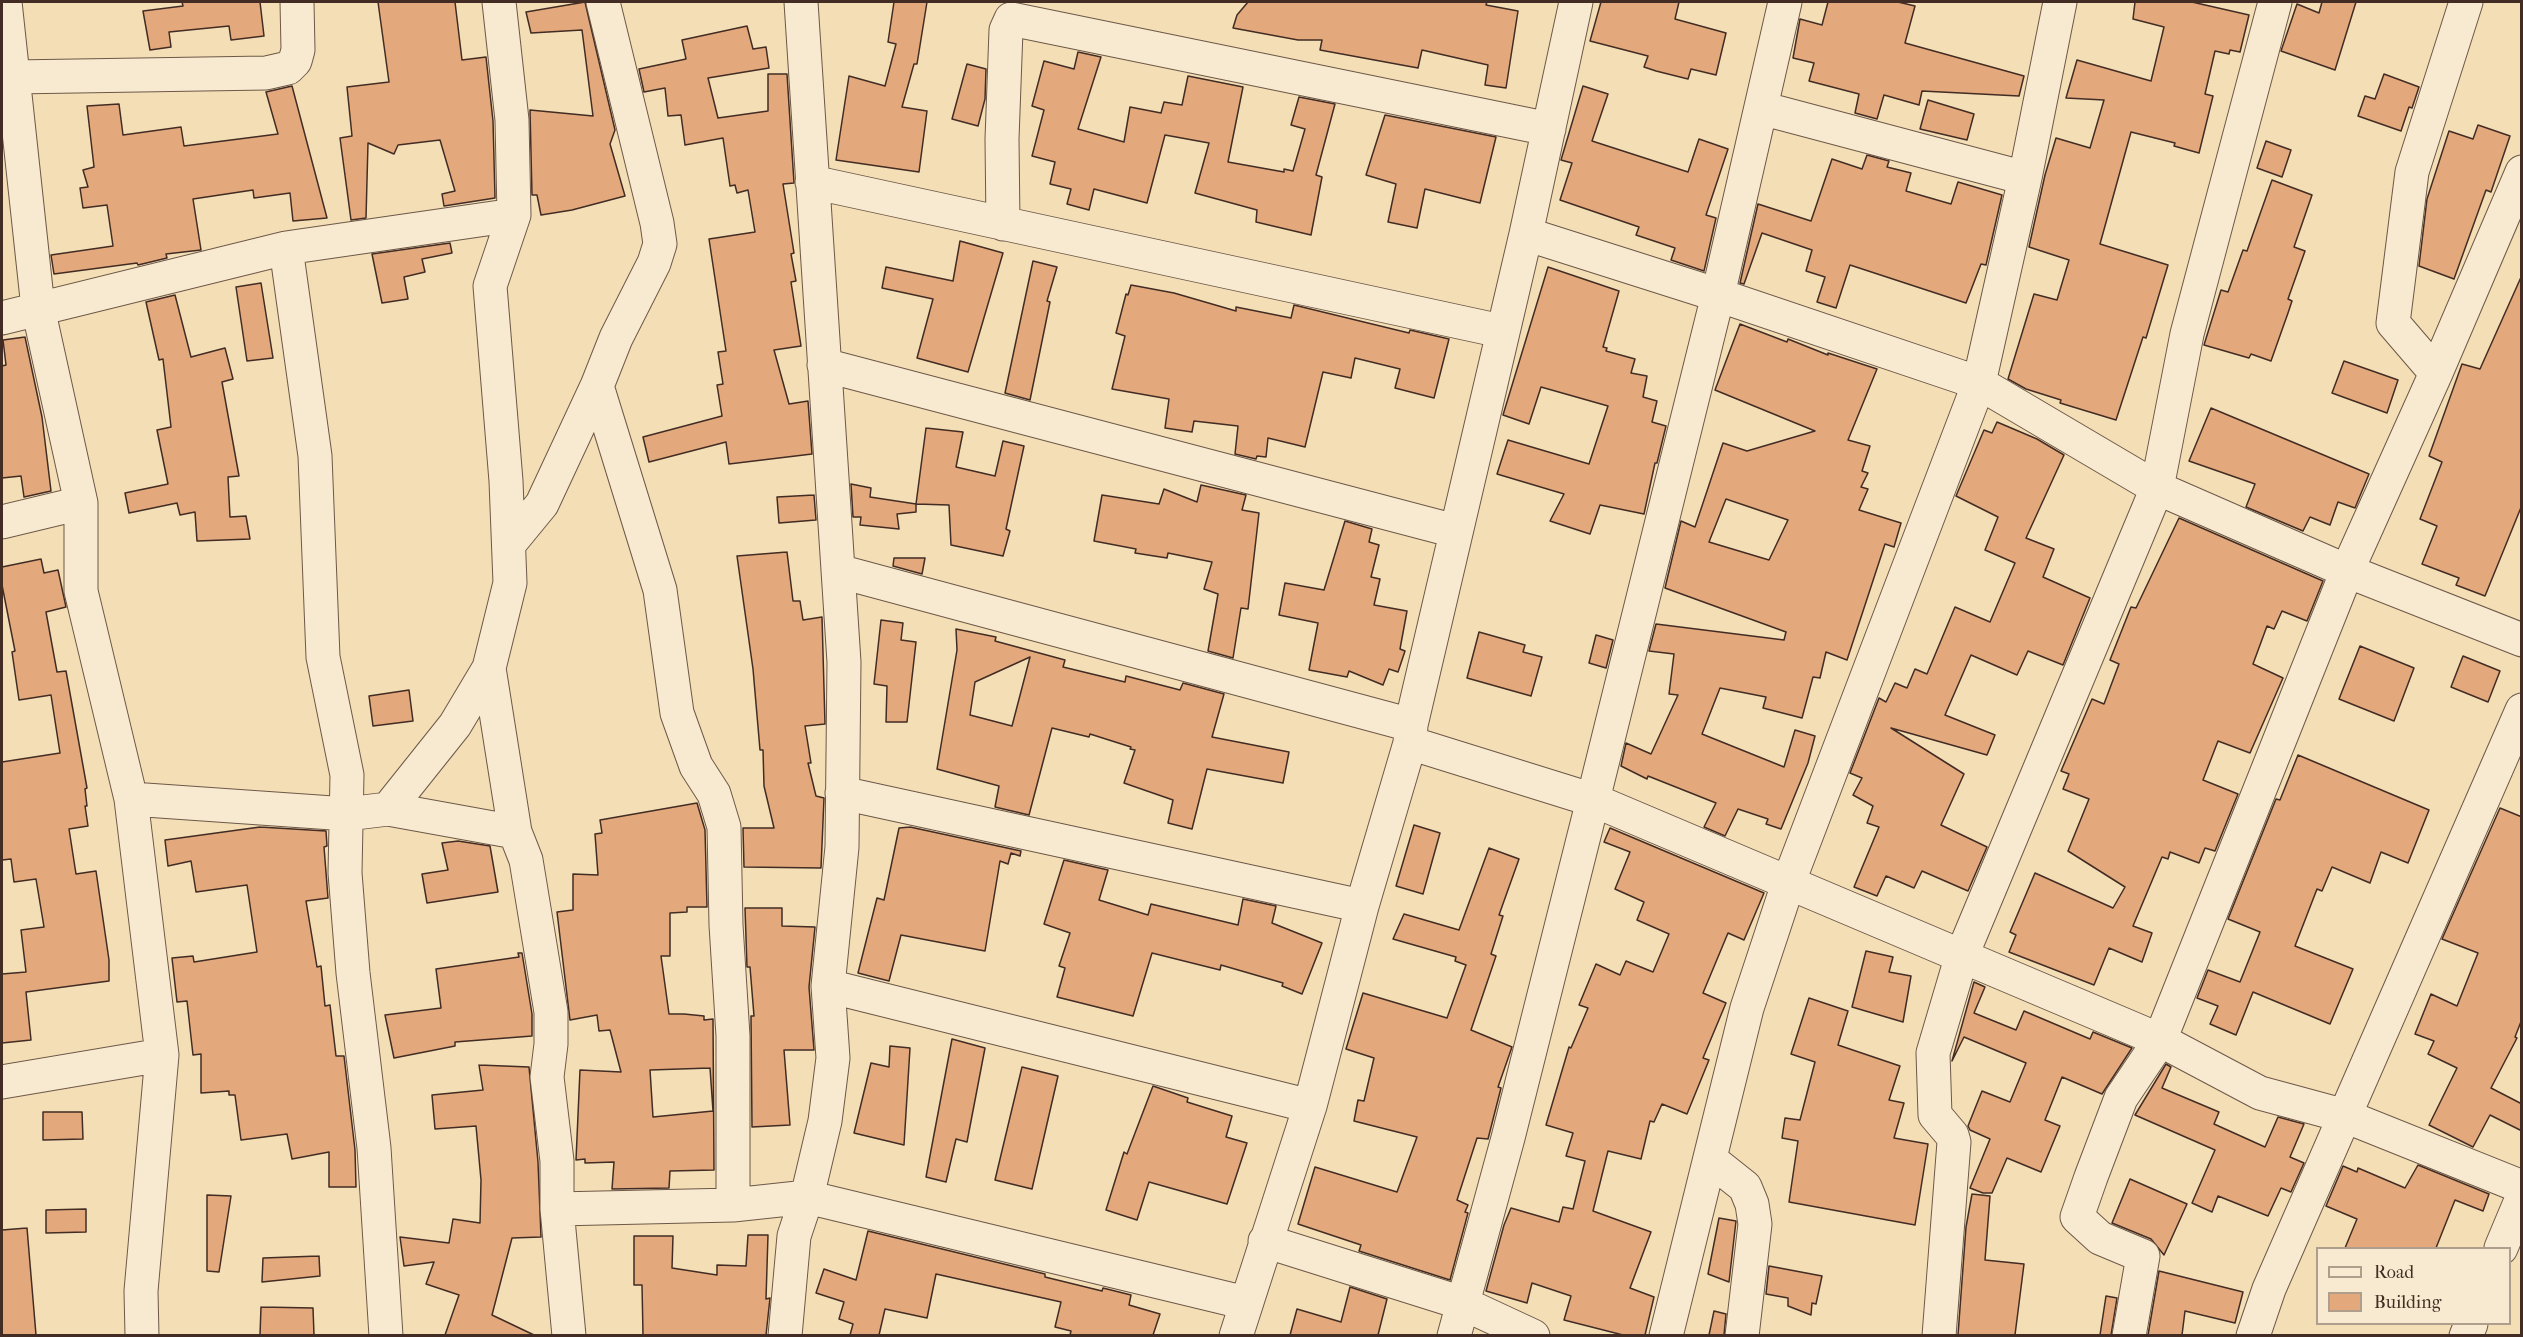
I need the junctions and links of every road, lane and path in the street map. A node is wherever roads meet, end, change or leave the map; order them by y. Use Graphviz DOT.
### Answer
graph roads {
  1 [pos="5,2"];
  2 [pos="297,2"];
  3 [pos="498,2"];
  4 [pos="603,2"];
  5 [pos="801,2"];
  6 [pos="1576,2"];
  7 [pos="1785,2"];
  8 [pos="2060,2"];
  9 [pos="2275,2"];
  10 [pos="2466,2"];
  11 [pos="8,57"];
  12 [pos="1761,108"];
  13 [pos="1549,129"];
  14 [pos="2522,172"];
  15 [pos="2025,178"];
  16 [pos="812,182"];
  17 [pos="514,215"];
  18 [pos="1003,224"];
  19 [pos="1526,234"];
  20 [pos="286,248"];
  21 [pos="1718,295"];
  22 [pos="38,308"];
  23 [pos="2,318"];
  24 [pos="1501,331"];
  25 [pos="824,365"];
  26 [pos="2436,373"];
  27 [pos="1979,383"];
  28 [pos="597,387"];
  29 [pos="2157,488"];
  30 [pos="81,503"];
  31 [pos="2,522"];
  32 [pos="1455,531"];
  33 [pos="510,543"];
  34 [pos="2347,571"];
  35 [pos="838,572"];
  36 [pos="2522,640"];
  37 [pos="489,668"];
  38 [pos="2522,710"];
  39 [pos="1410,734"];
  40 [pos="842,793"];
  41 [pos="130,799"];
  42 [pos="1593,800"];
  43 [pos="388,809"];
  44 [pos="347,814"];
  45 [pos="515,832"];
  46 [pos="1789,881"];
  47 [pos="1362,906"];
  48 [pos="1962,955"];
  49 [pos="828,986"];
  50 [pos="2160,1040"];
  51 [pos="162,1055"];
  52 [pos="2,1082"];
  53 [pos="1310,1106"];
  54 [pos="2344,1116"];
  55 [pos="1711,1160"];
  56 [pos="2522,1187"];
  57 [pos="807,1197"];
  58 [pos="2522,1197"];
  59 [pos="733,1205"];
  60 [pos="557,1209"];
  61 [pos="1265,1241"];
  62 [pos="2501,1247"];
  63 [pos="1246,1303"];
  64 [pos="1462,1303"];
  65 [pos="141,1335"];
  66 [pos="386,1335"];
  67 [pos="569,1335"];
  68 [pos="785,1335"];
  69 [pos="1236,1335"];
  70 [pos="1454,1335"];
  71 [pos="1533,1335"];
  72 [pos="1666,1335"];
  73 [pos="1742,1335"];
  74 [pos="1939,1335"];
  75 [pos="2129,1335"];
  76 [pos="2253,1335"];
  1 -- 11 [label="street"];
  2 -- 11 [label="street"];
  3 -- 17 [label="street"];
  4 -- 28 [label="street"];
  5 -- 16 [label="street"];
  6 -- 13 [label="street"];
  7 -- 12 [label="street"];
  8 -- 15 [label="street"];
  9 -- 29 [label="street"];
  10 -- 26 [label="street"];
  11 -- 22 [label="street"];
  12 -- 15 [label="street"];
  12 -- 21 [label="street"];
  13 -- 18 [label="street"];
  13 -- 19 [label="street"];
  14 -- 26 [label="street"];
  15 -- 27 [label="street"];
  16 -- 18 [label="street"];
  16 -- 25 [label="street"];
  17 -- 20 [label="street"];
  17 -- 33 [label="street"];
  18 -- 24 [label="street"];
  19 -- 21 [label="street"];
  19 -- 24 [label="street"];
  20 -- 22 [label="street"];
  20 -- 44 [label="street"];
  21 -- 27 [label="street"];
  21 -- 42 [label="street"];
  22 -- 23 [label="street"];
  22 -- 30 [label="street"];
  24 -- 32 [label="street"];
  25 -- 32 [label="street"];
  25 -- 35 [label="street"];
  26 -- 34 [label="street"];
  27 -- 29 [label="street"];
  27 -- 46 [label="street"];
  28 -- 33 [label="street"];
  28 -- 59 [label="street"];
  29 -- 34 [label="street"];
  29 -- 48 [label="street"];
  30 -- 31 [label="street"];
  30 -- 41 [label="street"];
  32 -- 39 [label="street"];
  33 -- 37 [label="street"];
  34 -- 36 [label="street"];
  34 -- 50 [label="street"];
  35 -- 39 [label="street"];
  35 -- 40 [label="street"];
  37 -- 43 [label="street"];
  37 -- 45 [label="street"];
  38 -- 54 [label="street"];
  39 -- 42 [label="street"];
  39 -- 47 [label="street"];
  40 -- 47 [label="street"];
  40 -- 49 [label="street"];
  41 -- 44 [label="street"];
  41 -- 51 [label="street"];
  42 -- 46 [label="street"];
  42 -- 64 [label="street"];
  43 -- 44 [label="street"];
  43 -- 45 [label="street"];
  44 -- 66 [label="street"];
  45 -- 60 [label="street"];
  46 -- 48 [label="street"];
  46 -- 55 [label="street"];
  47 -- 53 [label="street"];
  48 -- 50 [label="street"];
  48 -- 74 [label="street"];
  49 -- 53 [label="street"];
  49 -- 57 [label="street"];
  50 -- 54 [label="street"];
  50 -- 75 [label="street"];
  51 -- 52 [label="street"];
  51 -- 65 [label="street"];
  53 -- 61 [label="street"];
  54 -- 56 [label="street"];
  54 -- 76 [label="street"];
  55 -- 72 [label="street"];
  55 -- 73 [label="street"];
  57 -- 59 [label="street"];
  57 -- 63 [label="street"];
  57 -- 68 [label="street"];
  58 -- 62 [label="street"];
  59 -- 60 [label="street"];
  60 -- 67 [label="street"];
  61 -- 63 [label="street"];
  61 -- 64 [label="street"];
  63 -- 69 [label="street"];
  64 -- 70 [label="street"];
  64 -- 71 [label="street"];
}
